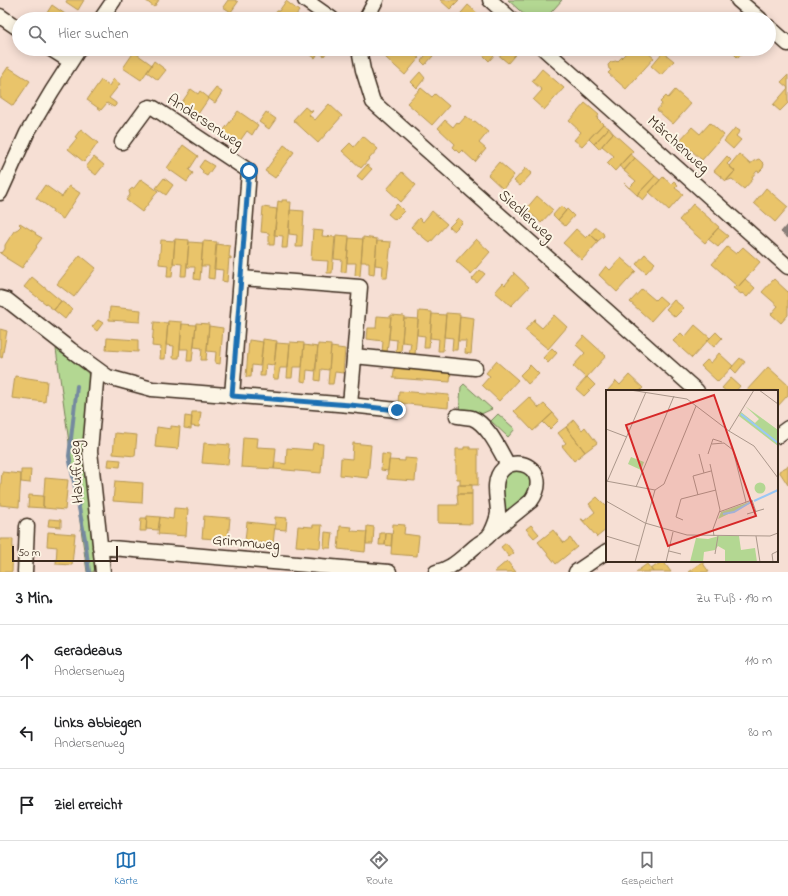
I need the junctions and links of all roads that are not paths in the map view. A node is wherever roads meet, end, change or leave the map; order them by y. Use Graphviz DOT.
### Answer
graph roads {
  1 [pos="114,0"];
  2 [pos="305,0"];
  3 [pos="376,0"];
  4 [pos="490,0"];
  5 [pos="738,0"];
  6 [pos="106,12"];
  7 [pos="322,12"];
  8 [pos="370,12"];
  9 [pos="503,12"];
  10 [pos="752,12"];
  11 [pos="0,16"];
  12 [pos="12,24"];
  13 [pos="776,34"];
  14 [pos="788,44"];
  15 [pos="61,56"];
  16 [pos="74,56"];
  17 [pos="360,56"];
  18 [pos="552,56"];
  19 [pos="70,62"];
  20 [pos="122,142"];
  21 [pos="0,193"];
  22 [pos="788,267"];
  23 [pos="242,278"];
  24 [pos="0,298"];
  25 [pos="354,356"];
  26 [pos="475,368"];
  27 [pos="97,370"];
  28 [pos="696,390"];
  29 [pos="232,396"];
  30 [pos="350,405"];
  31 [pos="397,410"];
  32 [pos="457,416"];
  33 [pos="788,428"];
  34 [pos="778,435"];
  35 [pos="508,465"];
  36 [pos="27,526"];
  37 [pos="490,534"];
  38 [pos="100,548"];
  39 [pos="606,552"];
  40 [pos="25,572"];
  41 [pos="103,572"];
  42 [pos="389,572"];
  43 [pos="436,572"];
  44 [pos="576,572"];
  1 -- 6 [label="street"];
  2 -- 7 [label="street"];
  3 -- 8 [label="street"];
  4 -- 9 [label="street"];
  5 -- 10 [label="street"];
  11 -- 12 [label="street"];
  13 -- 14 [label="street"];
  15 -- 19 [label="street"];
  16 -- 19 [label="street"];
  17 -- 28 [label="street, Siedlerweg"];
  18 -- 22 [label="street, Märchenweg"];
  19 -- 21 [label="street"];
  20 -- 23 [label="street, Andersenweg"];
  23 -- 25 [label="street"];
  23 -- 29 [label="street, Andersenweg"];
  24 -- 27 [label="street"];
  25 -- 26 [label="street"];
  25 -- 30 [label="street"];
  27 -- 29 [label="street"];
  27 -- 38 [label="street, Hauffweg"];
  29 -- 30 [label="street"];
  30 -- 31 [label="street"];
  32 -- 35 [label="street"];
  33 -- 34 [label="street"];
  35 -- 37 [label="street"];
  35 -- 37 [label="street"];
  36 -- 40 [label="street"];
  37 -- 43 [label="street"];
  38 -- 41 [label="street, Hauffweg"];
  38 -- 42 [label="street, Grimmweg"];
  39 -- 44 [label="street"];
}
